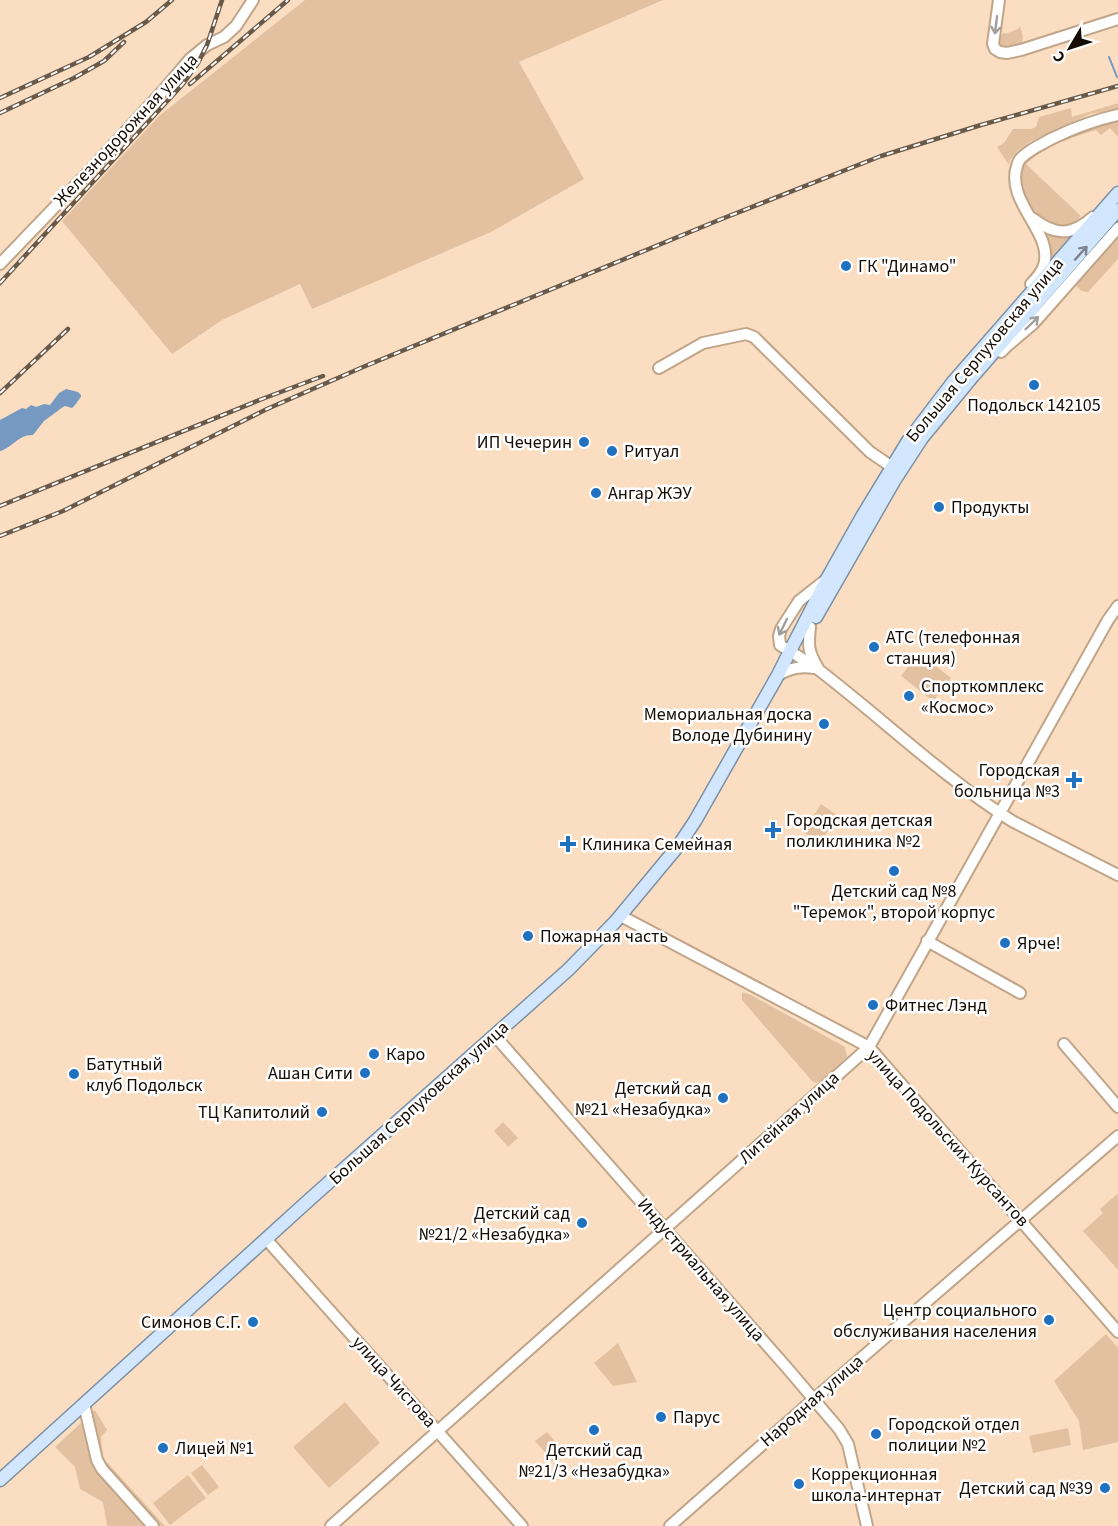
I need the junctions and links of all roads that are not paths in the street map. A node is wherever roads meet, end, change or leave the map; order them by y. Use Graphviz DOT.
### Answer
graph roads {
  1 [pos="253,0"];
  2 [pos="999,0"];
  3 [pos="1118,19"];
  4 [pos="1118,115"];
  5 [pos="1116,201"];
  6 [pos="1027,214"];
  7 [pos="1118,228"];
  8 [pos="0,264"];
  9 [pos="1011,316"];
  10 [pos="659,368"];
  11 [pos="973,375"];
  12 [pos="892,467"];
  13 [pos="1118,606"];
  14 [pos="810,627"];
  15 [pos="792,652"];
  16 [pos="818,669"];
  17 [pos="778,675"];
  18 [pos="1000,813"];
  19 [pos="1118,875"];
  20 [pos="621,916"];
  21 [pos="927,941"];
  22 [pos="1020,993"];
  23 [pos="495,1036"];
  24 [pos="1064,1044"];
  25 [pos="869,1047"];
  26 [pos="1118,1107"];
  27 [pos="1118,1136"];
  28 [pos="1021,1220"];
  29 [pos="664,1229"];
  30 [pos="266,1239"];
  31 [pos="1118,1332"];
  32 [pos="814,1399"];
  33 [pos="84,1404"];
  34 [pos="438,1432"];
  35 [pos="0,1480"];
  36 [pos="153,1526"];
  37 [pos="331,1526"];
  38 [pos="522,1526"];
  39 [pos="670,1526"];
  40 [pos="867,1526"];
  1 -- 8 [label="street, Железнодорожная улица"];
  2 -- 3 [label="street, one-way"];
  4 -- 6 [label="street"];
  5 -- 6 [label="street"];
  5 -- 9 [label="main road, Большая Серпуховская улица"];
  11 -- 5 [label="main road, Большая Серпуховская улица, one-way"];
  6 -- 9 [label="street"];
  11 -- 7 [label="street, one-way"];
  9 -- 12 [label="main road, Большая Серпуховская улица"];
  10 -- 12 [label="street"];
  11 -- 14 [label="main road, Большая Серпуховская улица"];
  12 -- 15 [label="main road, Большая Серпуховская улица, one-way"];
  13 -- 18 [label="street, Литейная улица"];
  14 -- 15 [label="main road, Большая Серпуховская улица"];
  14 -- 16 [label="street"];
  15 -- 16 [label="street"];
  15 -- 17 [label="main road, Большая Серпуховская улица"];
  16 -- 17 [label="street"];
  16 -- 18 [label="street"];
  17 -- 20 [label="main road, Большая Серпуховская улица"];
  18 -- 19 [label="street"];
  18 -- 21 [label="street, Литейная улица"];
  20 -- 23 [label="main road, Большая Серпуховская улица"];
  20 -- 25 [label="street, улица Подольских Курсантов"];
  21 -- 22 [label="street"];
  21 -- 25 [label="street, Литейная улица"];
  23 -- 29 [label="street, Индустриальная улица"];
  23 -- 30 [label="main road, Большая Серпуховская улица"];
  24 -- 26 [label="street"];
  25 -- 28 [label="street, улица Подольских Курсантов"];
  25 -- 29 [label="street, Литейная улица"];
  27 -- 28 [label="street, Народная улица"];
  28 -- 31 [label="street, улица Подольских Курсантов"];
  28 -- 32 [label="street, Народная улица"];
  29 -- 32 [label="street, Индустриальная улица"];
  29 -- 34 [label="street, Литейная улица"];
  30 -- 33 [label="main road, Большая Серпуховская улица"];
  30 -- 34 [label="street, улица Чистова"];
  32 -- 39 [label="street, Народная улица"];
  32 -- 40 [label="street, Индустриальная улица"];
  33 -- 35 [label="main road, Большая Серпуховская улица"];
  33 -- 36 [label="street"];
  34 -- 37 [label="street, Литейная улица"];
  34 -- 38 [label="street, улица Чистова"];
}
